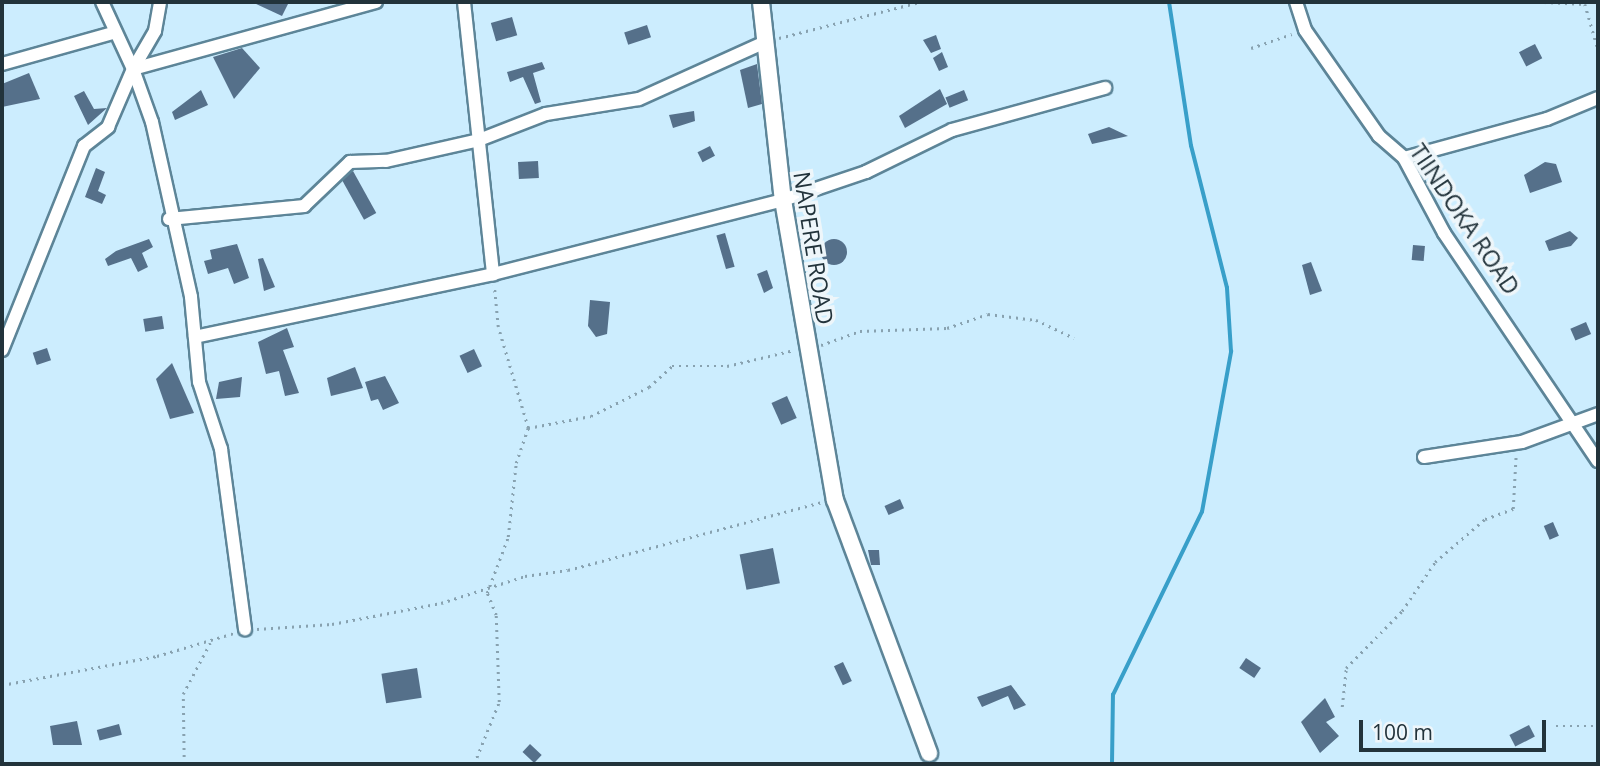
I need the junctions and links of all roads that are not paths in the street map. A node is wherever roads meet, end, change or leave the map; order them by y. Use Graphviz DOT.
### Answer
graph roads {
  1 [pos="102,2"];
  2 [pos="160,2"];
  3 [pos="376,2"];
  4 [pos="464,2"];
  5 [pos="761,2"];
  6 [pos="1296,2"];
  7 [pos="113,33"];
  8 [pos="765,42"];
  9 [pos="2,64"];
  10 [pos="133,69"];
  11 [pos="1105,88"];
  12 [pos="1598,98"];
  13 [pos="479,140"];
  14 [pos="1404,158"];
  15 [pos="783,200"];
  16 [pos="169,219"];
  17 [pos="493,274"];
  18 [pos="195,337"];
  19 [pos="2,350"];
  20 [pos="1598,414"];
  21 [pos="1573,424"];
  22 [pos="1424,457"];
  23 [pos="1598,461"];
  24 [pos="245,629"];
  25 [pos="929,752"];
  1 -- 7 [label="street"];
  2 -- 10 [label="street"];
  3 -- 10 [label="street"];
  4 -- 13 [label="street"];
  5 -- 8 [label="street, NAPERE ROAD"];
  6 -- 14 [label="street, TIINDOKA ROAD"];
  7 -- 9 [label="street"];
  7 -- 10 [label="street"];
  8 -- 13 [label="street"];
  8 -- 15 [label="street, NAPERE ROAD"];
  10 -- 16 [label="street"];
  10 -- 19 [label="street"];
  11 -- 15 [label="street"];
  12 -- 14 [label="street"];
  13 -- 16 [label="street"];
  13 -- 17 [label="street"];
  14 -- 21 [label="street, TIINDOKA ROAD"];
  15 -- 17 [label="street"];
  15 -- 25 [label="street, NAPERE ROAD"];
  16 -- 18 [label="street"];
  17 -- 18 [label="street"];
  18 -- 24 [label="street"];
  20 -- 21 [label="street"];
  21 -- 22 [label="street"];
  21 -- 23 [label="street, TIINDOKA ROAD"];
}
